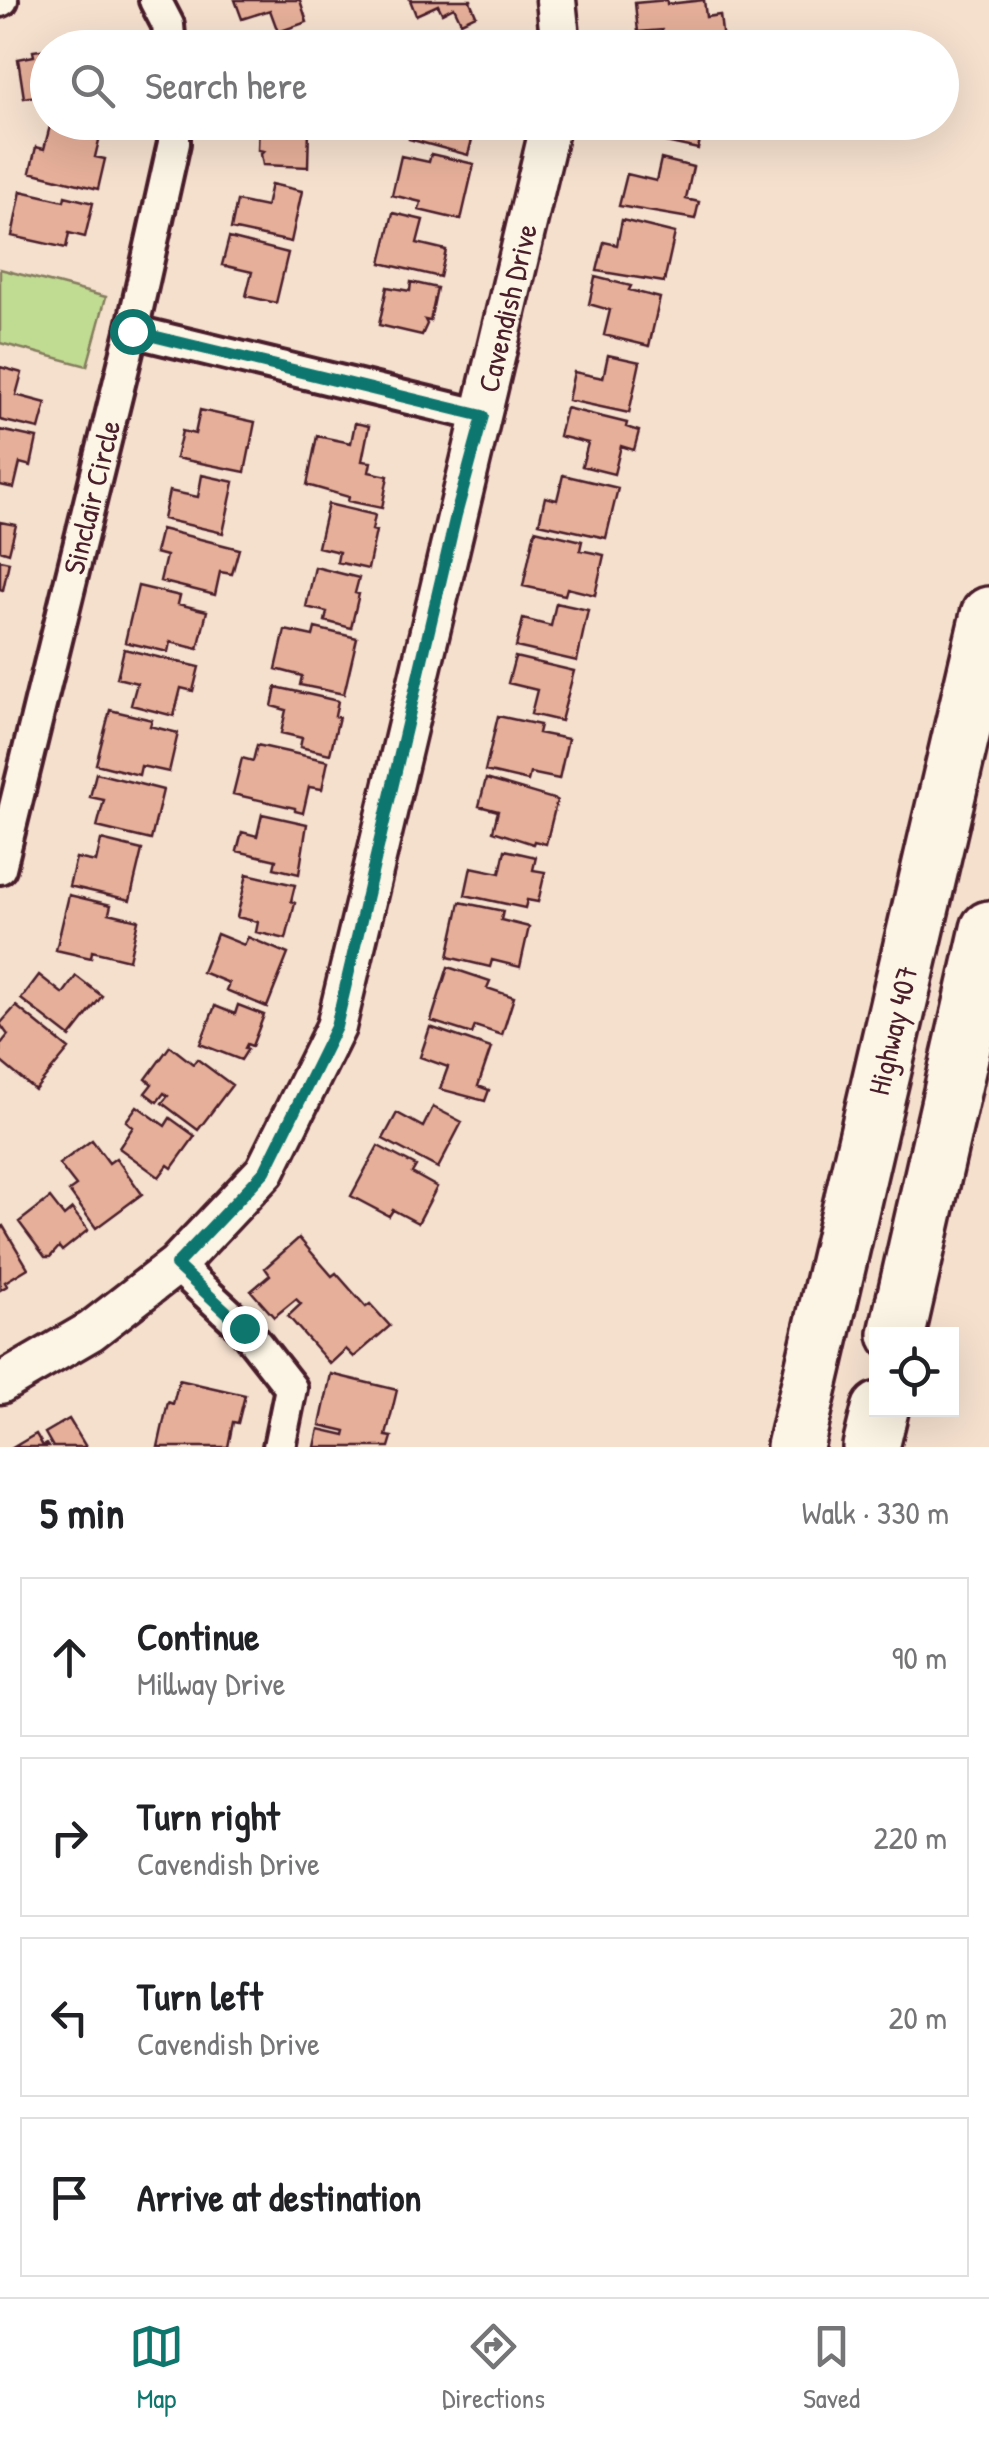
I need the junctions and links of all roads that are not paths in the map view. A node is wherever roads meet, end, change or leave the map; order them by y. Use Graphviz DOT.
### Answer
graph roads {
  1 [pos="155,0"];
  2 [pos="556,0"];
  3 [pos="168,30"];
  4 [pos="559,30"];
  5 [pos="174,140"];
  6 [pos="547,140"];
  7 [pos="132,331"];
  8 [pos="483,416"];
  9 [pos="989,615"];
  10 [pos="0,868"];
  11 [pos="989,929"];
  12 [pos="176,1265"];
  13 [pos="899,1327"];
  14 [pos="0,1384"];
  15 [pos="878,1417"];
  16 [pos="279,1447"];
  17 [pos="795,1447"];
  18 [pos="872,1447"];
  1 -- 3 [label="street"];
  2 -- 4 [label="street"];
  5 -- 7 [label="street, Sinclair Circle"];
  6 -- 8 [label="street, Cavendish Drive"];
  7 -- 8 [label="street"];
  7 -- 10 [label="street, Sinclair Circle"];
  8 -- 12 [label="street, Cavendish Drive"];
  9 -- 17 [label="highway, Highway 407"];
  11 -- 13 [label="highway"];
  12 -- 14 [label="street, Cavendish Drive"];
  12 -- 16 [label="street"];
  15 -- 18 [label="highway"];
}
